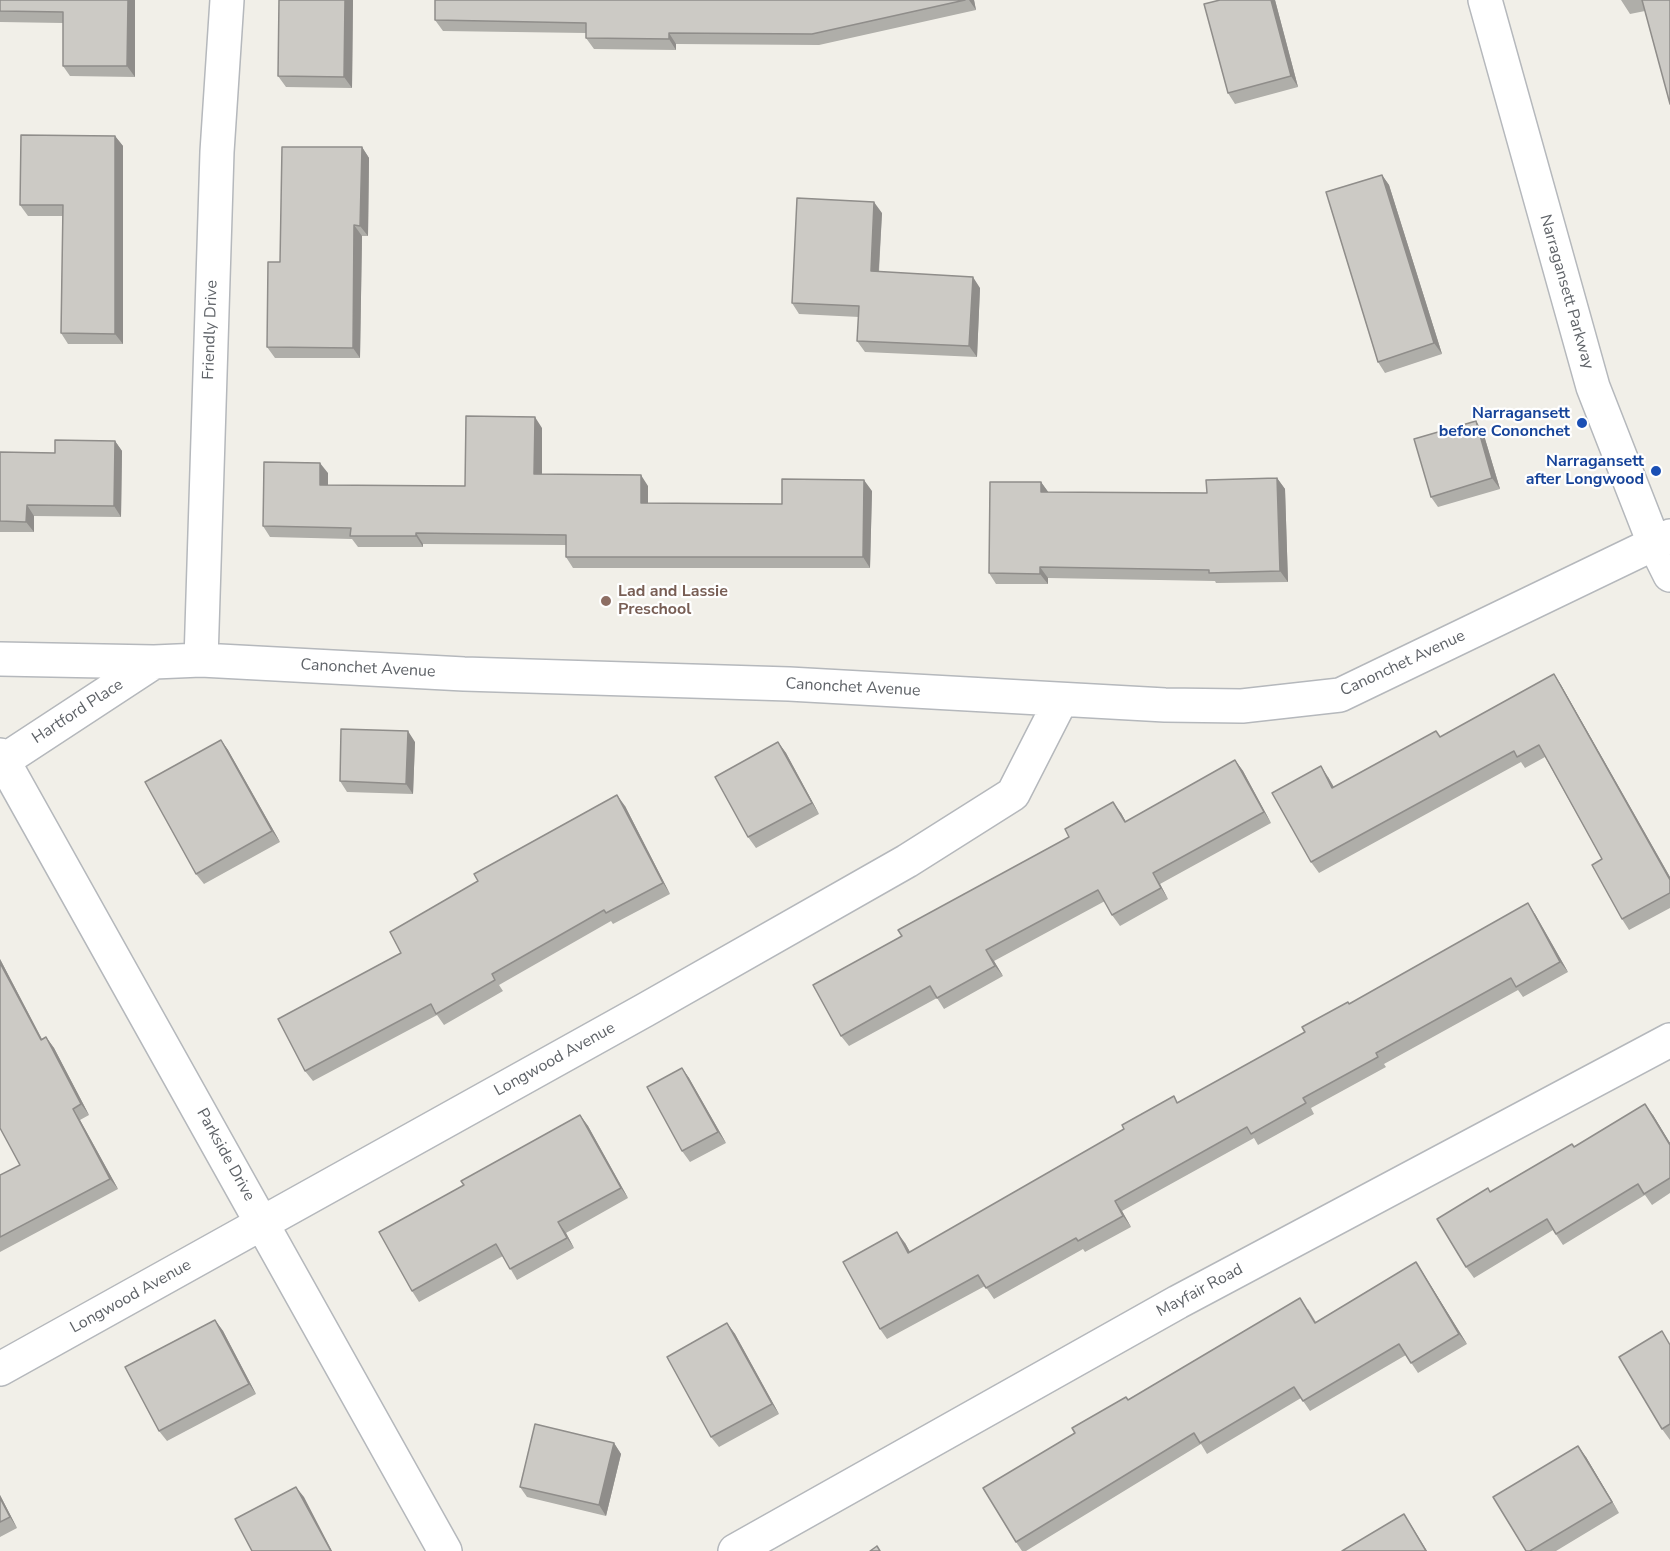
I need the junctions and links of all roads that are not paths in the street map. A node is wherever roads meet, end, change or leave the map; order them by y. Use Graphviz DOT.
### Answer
graph roads {
  1 [pos="227,0"];
  2 [pos="1485,0"];
  3 [pos="1662,539"];
  4 [pos="1670,575"];
  5 [pos="0,659"];
  6 [pos="201,660"];
  7 [pos="154,662"];
  8 [pos="1061,700"];
  9 [pos="1,760"];
  10 [pos="1670,1040"];
  11 [pos="263,1224"];
  12 [pos="0,1369"];
  13 [pos="445,1551"];
  14 [pos="735,1551"];
  1 -- 6 [label="street, Friendly Drive"];
  2 -- 3 [label="street, Narragansett Parkway"];
  3 -- 4 [label="street, Narragansett Parkway"];
  3 -- 8 [label="street, Canonchet Avenue"];
  5 -- 7 [label="street, Canonchet Avenue"];
  6 -- 7 [label="street, Canonchet Avenue"];
  6 -- 8 [label="street, Canonchet Avenue"];
  7 -- 9 [label="street, Hartford Place"];
  8 -- 11 [label="street, Longwood Avenue"];
  9 -- 11 [label="street, Parkside Drive"];
  10 -- 14 [label="street, Mayfair Road"];
  11 -- 12 [label="street, Longwood Avenue"];
  11 -- 13 [label="street, Parkside Drive"];
}
